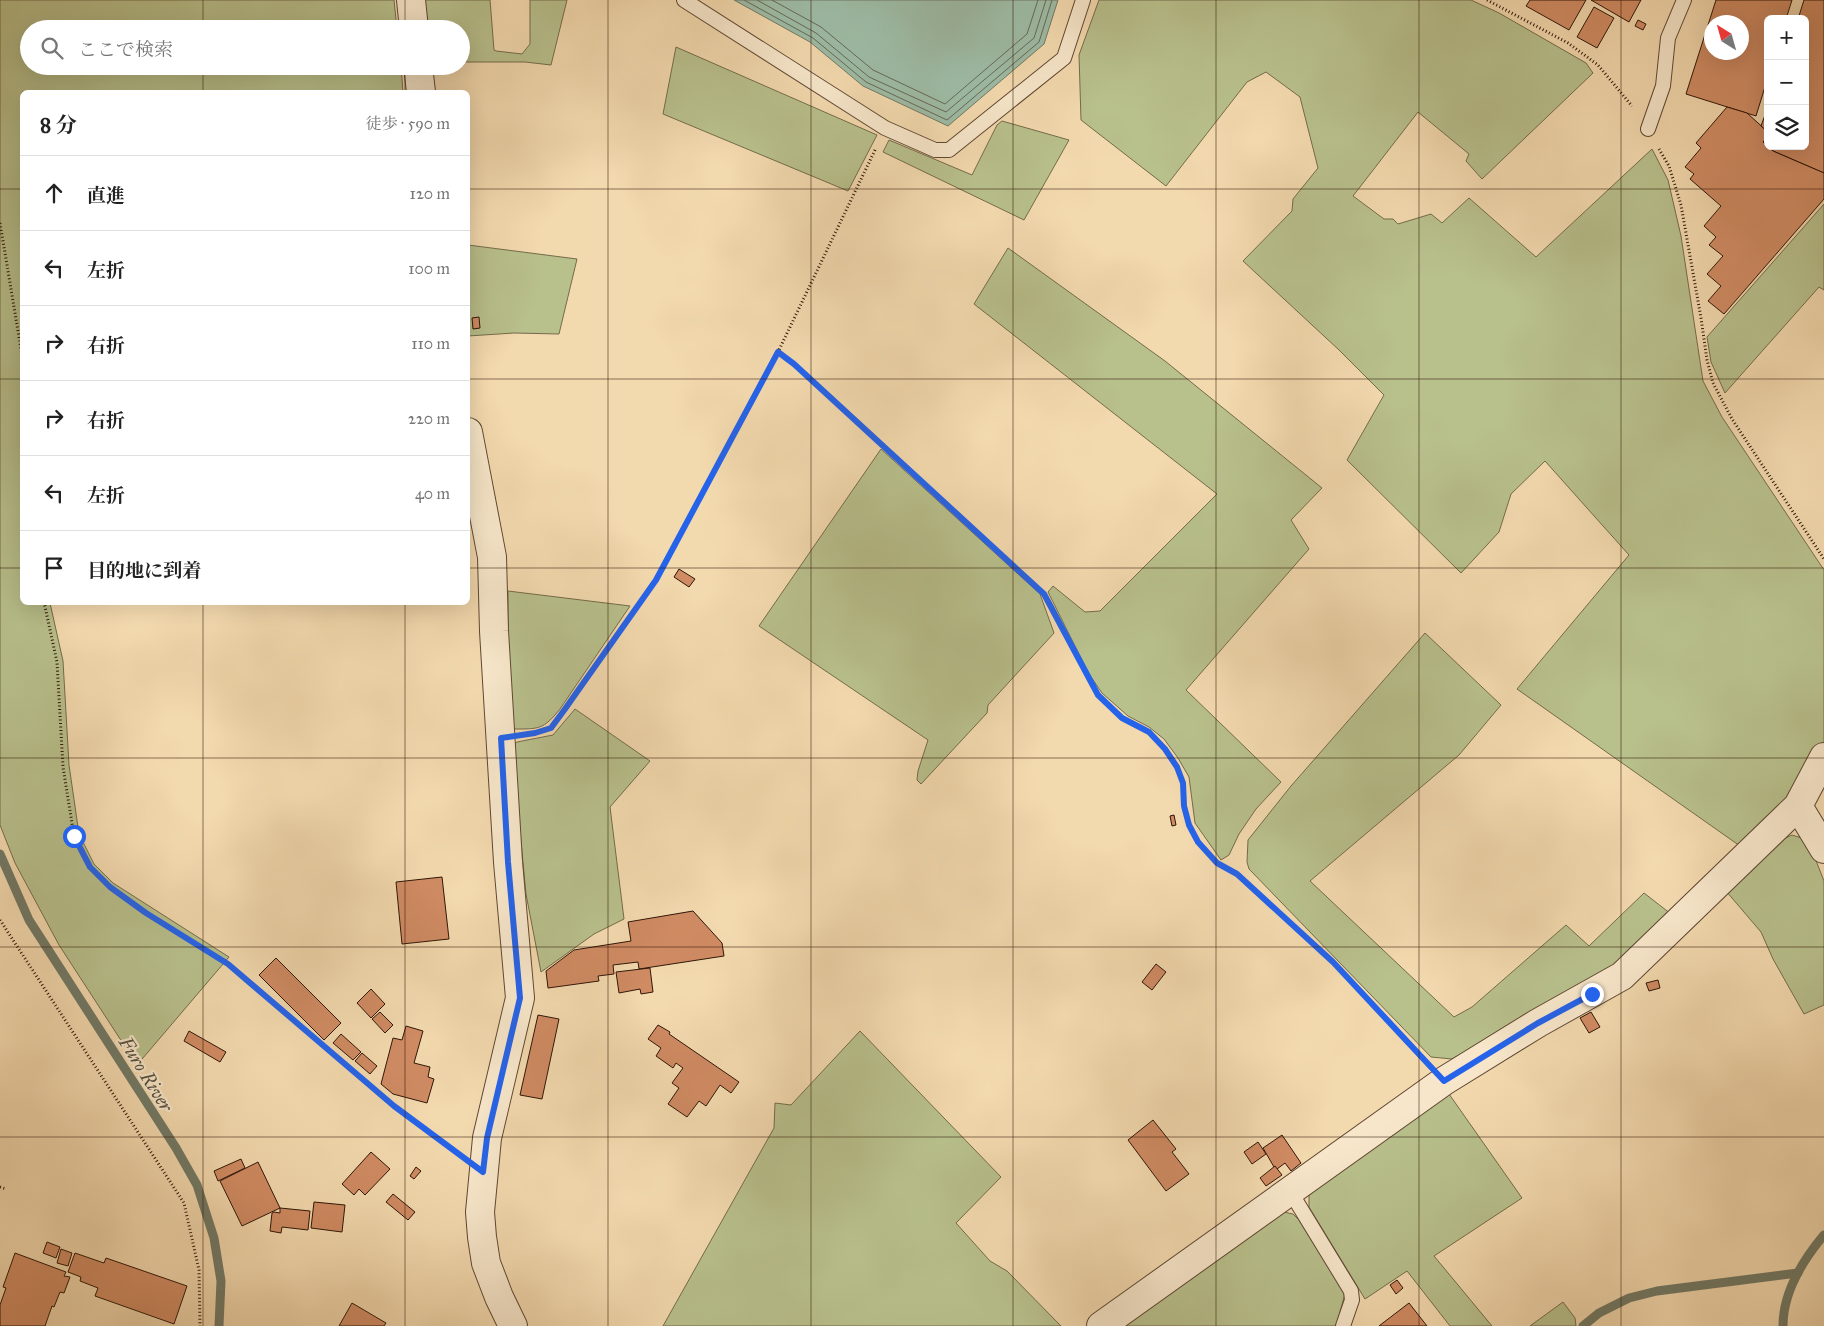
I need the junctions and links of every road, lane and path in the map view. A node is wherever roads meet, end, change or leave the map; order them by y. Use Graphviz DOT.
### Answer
graph roads {
  1 [pos="411,0"];
  2 [pos="684,0"];
  3 [pos="1083,0"];
  4 [pos="1488,0"];
  5 [pos="1684,0"];
  6 [pos="413,20"];
  7 [pos="419,75"];
  8 [pos="421,90"];
  9 [pos="885,128"];
  10 [pos="1648,129"];
  11 [pos="0,223"];
  12 [pos="20,343"];
  13 [pos="778,352"];
  14 [pos="470,442"];
  15 [pos="1824,559"];
  16 [pos="45,605"];
  17 [pos="501,738"];
  18 [pos="1824,757"];
  19 [pos="1798,806"];
  20 [pos="1824,849"];
  21 [pos="0,920"];
  22 [pos="1444,1081"];
  23 [pos="483,1172"];
  24 [pos="0,1187"];
  25 [pos="6,1189"];
  26 [pos="1290,1191"];
  27 [pos="200,1326"];
  28 [pos="513,1326"];
  29 [pos="1101,1326"];
  30 [pos="1343,1326"];
  1 -- 6 [label="street"];
  2 -- 9 [label="lane"];
  3 -- 9 [label="lane"];
  4 -- 10 [label="path"];
  5 -- 10 [label="lane"];
  7 -- 8 [label="street"];
  9 -- 13 [label="path"];
  10 -- 15 [label="path"];
  11 -- 12 [label="path"];
  13 -- 17 [label="path"];
  13 -- 22 [label="path"];
  14 -- 17 [label="street"];
  16 -- 23 [label="path"];
  17 -- 23 [label="street"];
  18 -- 19 [label="street"];
  19 -- 20 [label="street"];
  19 -- 22 [label="street"];
  21 -- 27 [label="path"];
  22 -- 26 [label="street"];
  23 -- 28 [label="street"];
  24 -- 25 [label="path"];
  26 -- 29 [label="street"];
  26 -- 30 [label="lane"];
}
